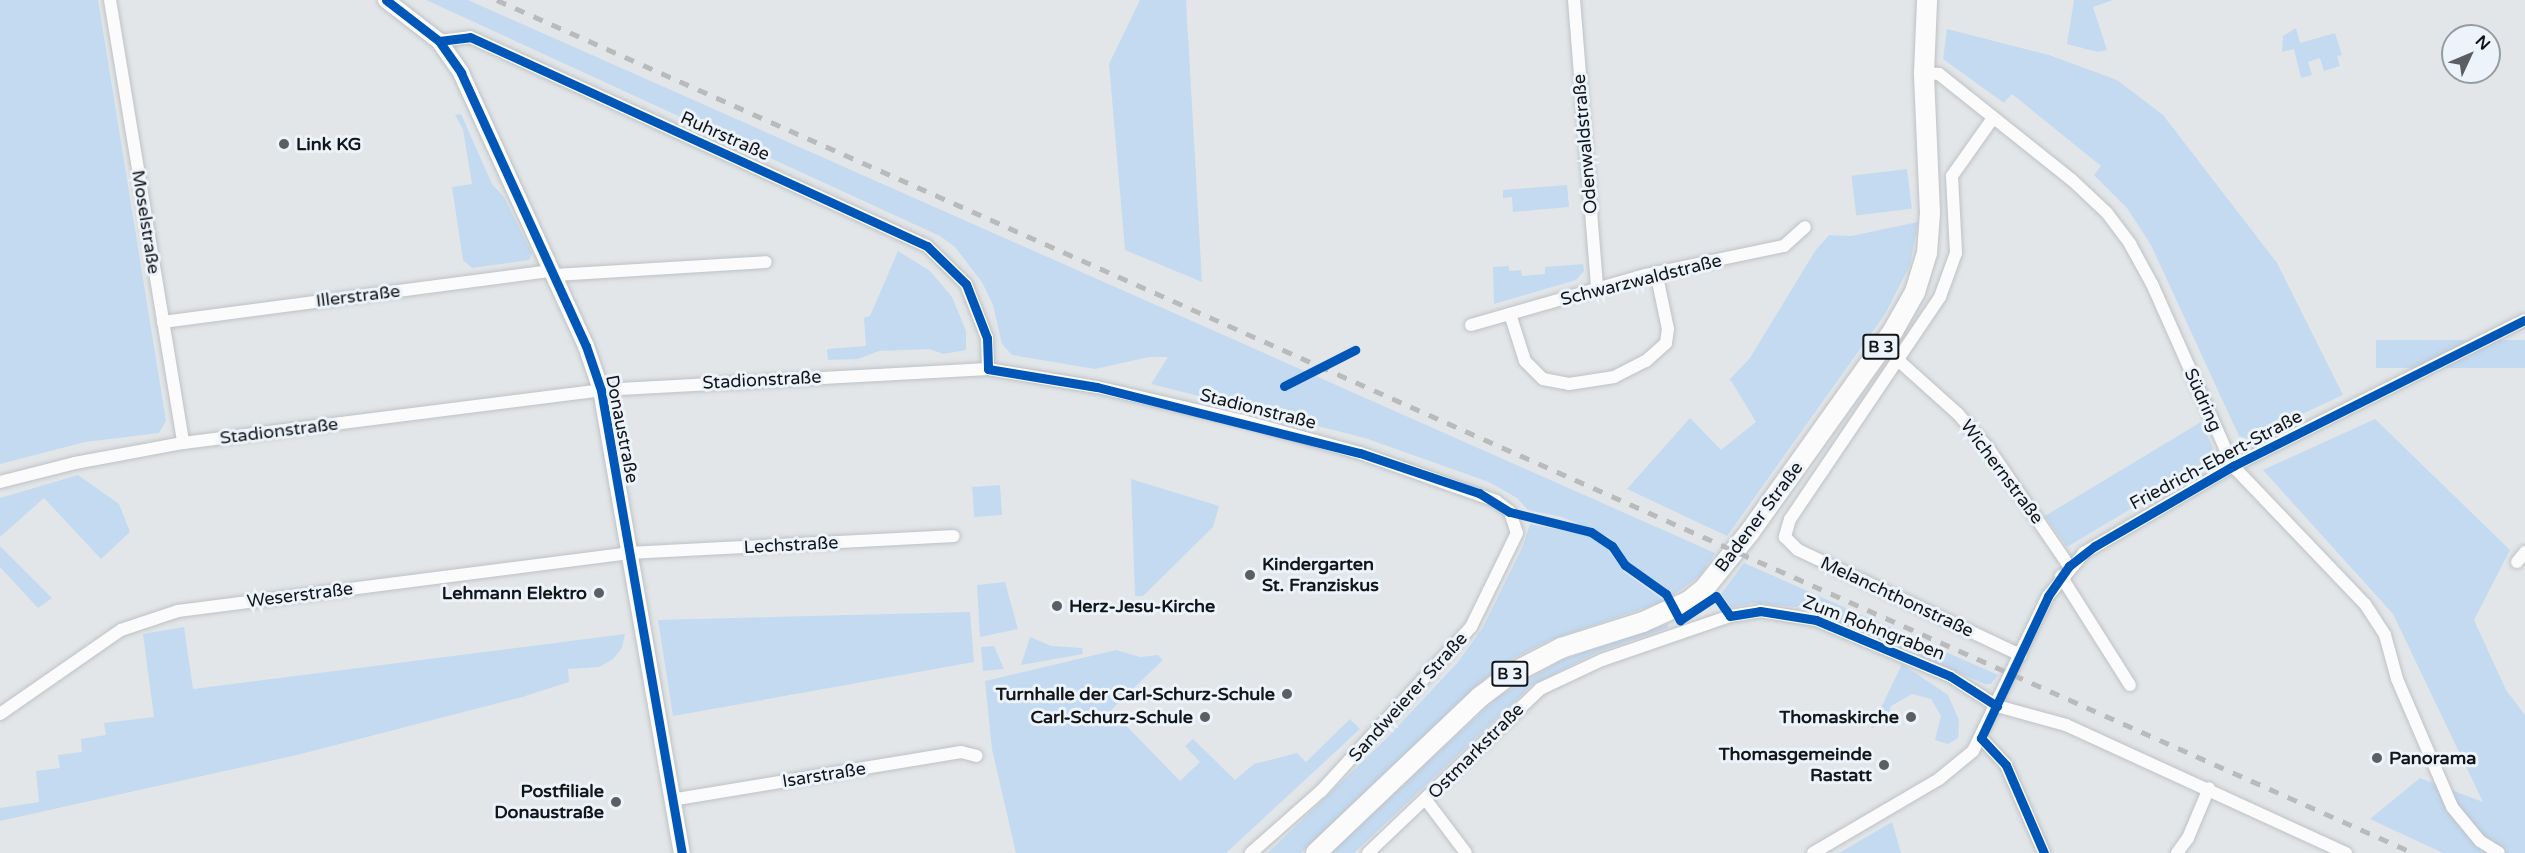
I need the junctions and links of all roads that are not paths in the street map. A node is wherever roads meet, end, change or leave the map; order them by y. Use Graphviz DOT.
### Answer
graph roads {
  1 [pos="110,0"];
  2 [pos="386,0"];
  3 [pos="1574,0"];
  4 [pos="1927,0"];
  5 [pos="439,41"];
  6 [pos="1924,73"];
  7 [pos="1992,118"];
  8 [pos="1804,227"];
  9 [pos="766,262"];
  10 [pos="1656,272"];
  11 [pos="554,273"];
  12 [pos="1597,289"];
  13 [pos="1510,314"];
  14 [pos="2525,320"];
  15 [pos="163,322"];
  16 [pos="1471,325"];
  17 [pos="1899,361"];
  18 [pos="988,369"];
  19 [pos="601,390"];
  20 [pos="183,443"];
  21 [pos="2233,466"];
  22 [pos="0,482"];
  23 [pos="1510,512"];
  24 [pos="954,536"];
  25 [pos="629,553"];
  26 [pos="2065,571"];
  27 [pos="1730,616"];
  28 [pos="2020,655"];
  29 [pos="2130,685"];
  30 [pos="1997,706"];
  31 [pos="0,714"];
  32 [pos="1982,738"];
  33 [pos="977,756"];
  34 [pos="2209,788"];
  35 [pos="671,800"];
  36 [pos="1426,800"];
  37 [pos="682,853"];
  38 [pos="1251,853"];
  39 [pos="1316,853"];
  40 [pos="1368,853"];
  41 [pos="1466,853"];
  42 [pos="1813,853"];
  43 [pos="2044,853"];
  44 [pos="2177,853"];
  45 [pos="2346,853"];
  46 [pos="2499,853"];
  1 -- 15 [label="street, Moselstraße"];
  2 -- 5 [label="street"];
  3 -- 12 [label="street, Odenwaldstraße"];
  4 -- 6 [label="main road, Badener Straße / B 3"];
  5 -- 11 [label="street, Donaustraße"];
  5 -- 18 [label="street, Ruhrstraße"];
  6 -- 7 [label="street, Südring"];
  6 -- 39 [label="main road, Badener Straße / B 3"];
  7 -- 17 [label="street"];
  7 -- 21 [label="street, Südring"];
  8 -- 10 [label="street, Schwarzwaldstraße"];
  9 -- 11 [label="street, Illerstraße"];
  10 -- 12 [label="street, Schwarzwaldstraße"];
  10 -- 13 [label="street"];
  11 -- 15 [label="street, Illerstraße"];
  11 -- 19 [label="street, Donaustraße"];
  12 -- 13 [label="street, Schwarzwaldstraße"];
  13 -- 16 [label="street, Schwarzwaldstraße"];
  14 -- 21 [label="street, Friedrich-Ebert-Straße"];
  15 -- 20 [label="street, Moselstraße"];
  17 -- 26 [label="street, Wichernstraße"];
  17 -- 28 [label="street, Melanchthonstraße"];
  18 -- 19 [label="street, Stadionstraße"];
  18 -- 23 [label="street, Stadionstraße"];
  19 -- 20 [label="street, Stadionstraße"];
  19 -- 25 [label="street, Donaustraße"];
  20 -- 22 [label="street, Stadionstraße"];
  21 -- 26 [label="street, Friedrich-Ebert-Straße"];
  21 -- 46 [label="street, Südring"];
  23 -- 38 [label="street, Sandweierer Straße"];
  24 -- 25 [label="street, Lechstraße"];
  25 -- 31 [label="street, Weserstraße"];
  25 -- 35 [label="street, Donaustraße"];
  26 -- 28 [label="street, Friedrich-Ebert-Straße"];
  26 -- 29 [label="street"];
  27 -- 30 [label="street, Zum Rohngraben"];
  27 -- 36 [label="street, Ostmarkstraße"];
  28 -- 30 [label="street, Friedrich-Ebert-Straße"];
  30 -- 32 [label="street, Friedrich-Ebert-Straße"];
  30 -- 34 [label="street, Zum Rohngraben"];
  32 -- 42 [label="street, Friedrich-Ebert-Straße"];
  32 -- 43 [label="street"];
  33 -- 35 [label="street, Isarstraße"];
  34 -- 44 [label="street"];
  34 -- 45 [label="street, Zum Rohngraben"];
  35 -- 37 [label="street, Donaustraße"];
  36 -- 40 [label="street, Ostmarkstraße"];
  36 -- 41 [label="street"];
}
